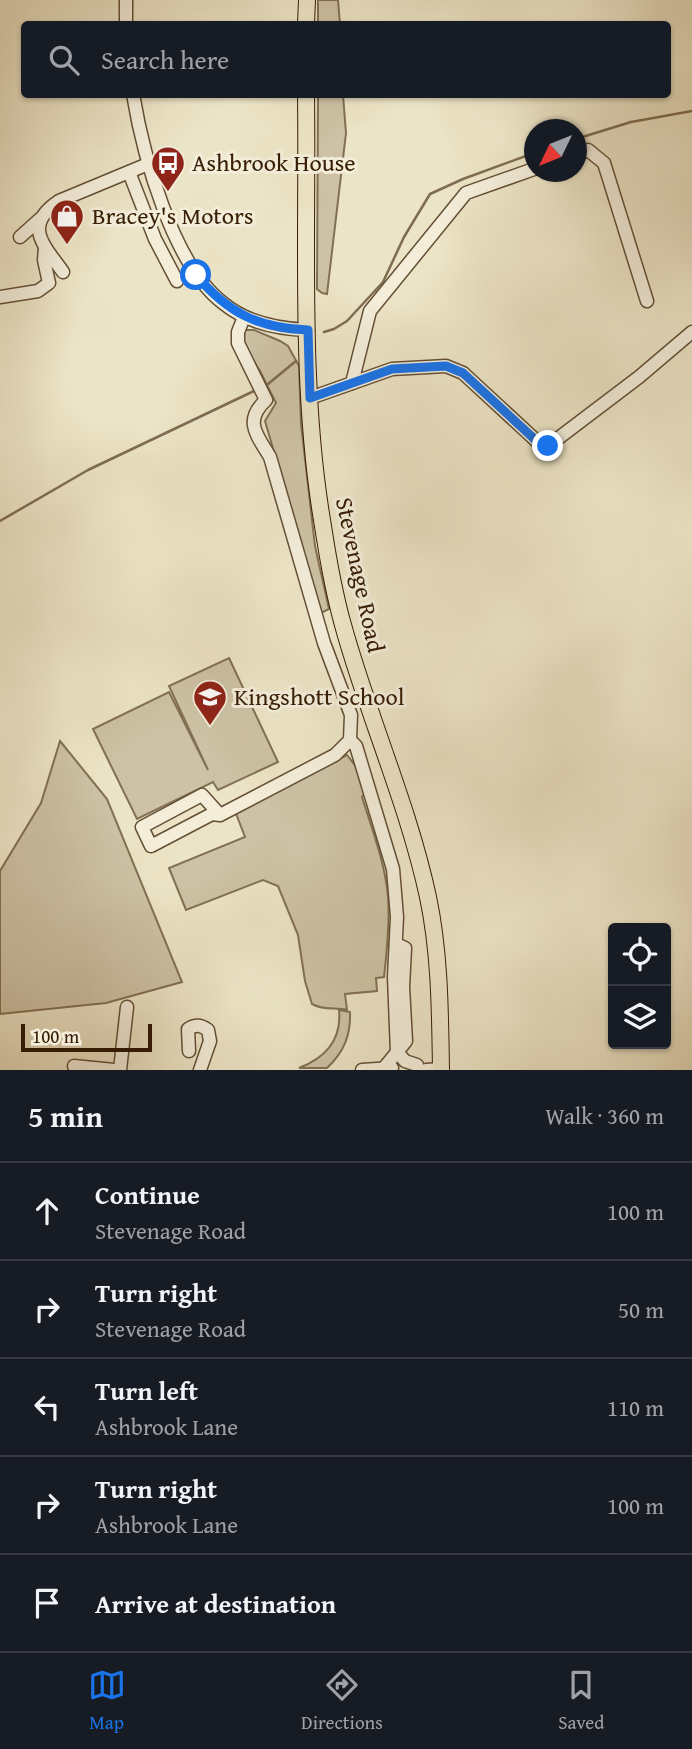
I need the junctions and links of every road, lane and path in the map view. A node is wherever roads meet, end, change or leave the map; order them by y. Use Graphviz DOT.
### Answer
graph roads {
  1 [pos="125,0"];
  2 [pos="306,0"];
  3 [pos="126,21"];
  4 [pos="306,21"];
  5 [pos="134,98"];
  6 [pos="306,98"];
  7 [pos="587,151"];
  8 [pos="148,164"];
  9 [pos="129,172"];
  10 [pos="524,173"];
  11 [pos="40,219"];
  12 [pos="20,237"];
  13 [pos="45,247"];
  14 [pos="63,272"];
  15 [pos="177,281"];
  16 [pos="0,297"];
  17 [pos="647,301"];
  18 [pos="244,317"];
  19 [pos="308,330"];
  20 [pos="692,332"];
  21 [pos="352,383"];
  22 [pos="310,398"];
  23 [pos="350,740"];
  24 [pos="220,815"];
  25 [pos="127,1007"];
  26 [pos="189,1051"];
  27 [pos="397,1052"];
  28 [pos="74,1066"];
  29 [pos="384,1068"];
  30 [pos="433,1068"];
  31 [pos="114,1070"];
  32 [pos="120,1070"];
  33 [pos="200,1070"];
  34 [pos="362,1070"];
  1 -- 3 [label="street"];
  2 -- 4 [label="main road"];
  5 -- 8 [label="street"];
  6 -- 19 [label="main road, Stevenage Road"];
  7 -- 17 [label="street"];
  8 -- 9 [label="street"];
  8 -- 18 [label="street"];
  9 -- 11 [label="street"];
  9 -- 15 [label="street"];
  10 -- 21 [label="street"];
  11 -- 12 [label="street"];
  11 -- 13 [label="street"];
  13 -- 14 [label="street"];
  13 -- 16 [label="street"];
  18 -- 19 [label="street"];
  18 -- 23 [label="street"];
  19 -- 22 [label="main road, Stevenage Road"];
  20 -- 21 [label="street"];
  21 -- 22 [label="street"];
  22 -- 30 [label="main road, Stevenage Road"];
  23 -- 24 [label="street"];
  23 -- 27 [label="street"];
  24 -- 24 [label="street"];
  25 -- 32 [label="street"];
  26 -- 33 [label="street"];
  27 -- 29 [label="street"];
  27 -- 30 [label="street"];
  28 -- 31 [label="street"];
  29 -- 30 [label="street"];
  29 -- 34 [label="street"];
}
